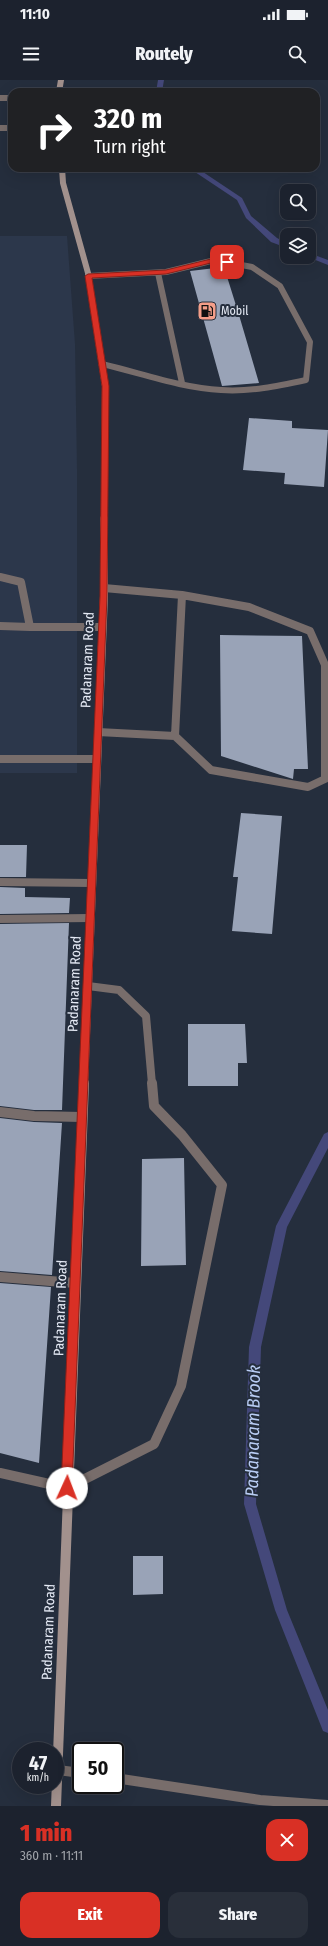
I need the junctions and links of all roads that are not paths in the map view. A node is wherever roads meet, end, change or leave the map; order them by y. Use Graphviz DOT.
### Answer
graph roads {
  1 [pos="62,172"];
  2 [pos="158,272"];
  3 [pos="88,276"];
  4 [pos="102,364"];
  5 [pos="182,383"];
  6 [pos="0,577"];
  7 [pos="104,588"];
  8 [pos="182,595"];
  9 [pos="0,626"];
  10 [pos="30,627"];
  11 [pos="102,627"];
  12 [pos="98,732"];
  13 [pos="175,736"];
  14 [pos="0,759"];
  15 [pos="97,759"];
  16 [pos="0,882"];
  17 [pos="92,883"];
  18 [pos="90,918"];
  19 [pos="0,919"];
  20 [pos="88,986"];
  21 [pos="0,1112"];
  22 [pos="82,1117"];
  23 [pos="0,1277"];
  24 [pos="75,1283"];
  25 [pos="0,1473"];
  26 [pos="67,1488"];
  27 [pos="59,1742"];
  28 [pos="124,1779"];
  29 [pos="57,1794"];
  30 [pos="328,1805"];
  31 [pos="56,1806"];
  1 -- 3 [label="main road, Padanaram Road"];
  2 -- 3 [label="street"];
  2 -- 5 [label="street"];
  2 -- 5 [label="street"];
  3 -- 4 [label="main road, Padanaram Road"];
  4 -- 5 [label="street"];
  4 -- 7 [label="main road, Padanaram Road"];
  6 -- 10 [label="street"];
  7 -- 8 [label="street"];
  7 -- 11 [label="main road, Padanaram Road"];
  8 -- 13 [label="street"];
  8 -- 13 [label="street"];
  9 -- 10 [label="street"];
  10 -- 11 [label="street"];
  11 -- 12 [label="main road, Padanaram Road"];
  12 -- 13 [label="street"];
  12 -- 15 [label="main road, Padanaram Road"];
  14 -- 15 [label="street"];
  15 -- 17 [label="main road, Padanaram Road"];
  16 -- 17 [label="street"];
  17 -- 18 [label="main road, Padanaram Road"];
  18 -- 19 [label="street"];
  18 -- 20 [label="main road, Padanaram Road"];
  20 -- 22 [label="main road, Padanaram Road"];
  20 -- 26 [label="street"];
  21 -- 22 [label="street"];
  22 -- 24 [label="main road, Padanaram Road"];
  23 -- 24 [label="street"];
  24 -- 26 [label="main road, Padanaram Road"];
  25 -- 26 [label="street"];
  26 -- 27 [label="main road, Padanaram Road"];
  28 -- 30 [label="street"];
  29 -- 31 [label="main road, Padanaram Road"];
}
